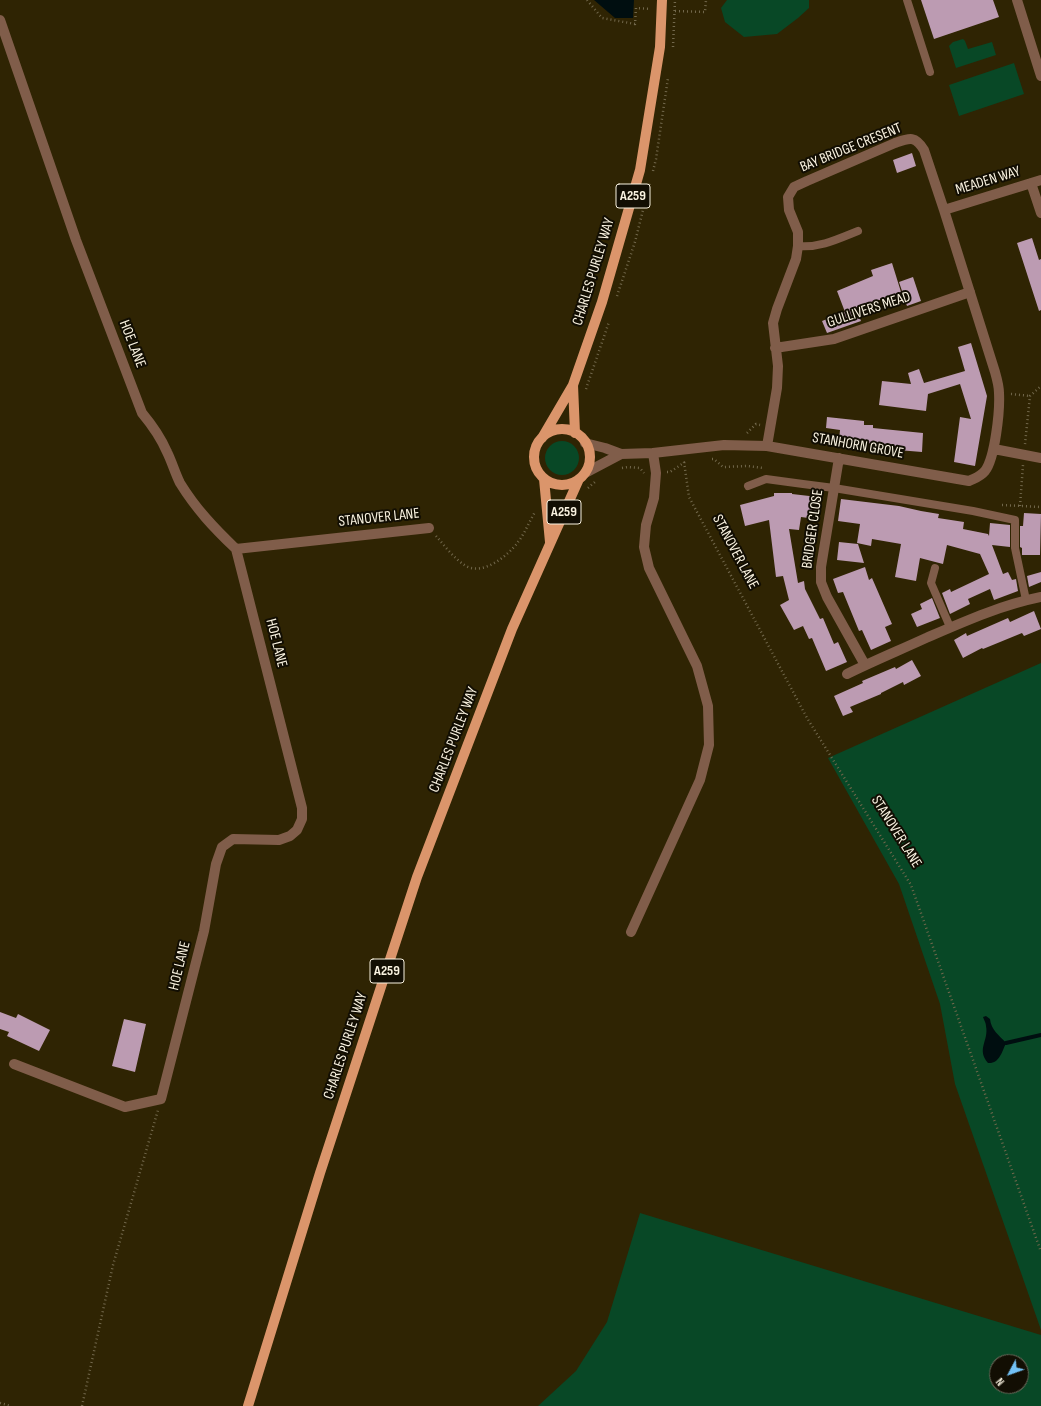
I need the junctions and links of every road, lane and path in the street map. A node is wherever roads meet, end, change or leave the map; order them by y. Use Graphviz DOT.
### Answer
graph roads {
  1 [pos="587,0"];
  2 [pos="662,0"];
  3 [pos="908,0"];
  4 [pos="1017,0"];
  5 [pos="0,20"];
  6 [pos="635,24"];
  7 [pos="930,72"];
  8 [pos="1041,76"];
  9 [pos="1036,182"];
  10 [pos="944,210"];
  11 [pos="1041,213"];
  12 [pos="858,231"];
  13 [pos="798,246"];
  14 [pos="970,292"];
  15 [pos="776,348"];
  16 [pos="995,372"];
  17 [pos="573,385"];
  18 [pos="999,393"];
  19 [pos="1030,396"];
  20 [pos="575,433"];
  21 [pos="542,438"];
  22 [pos="585,443"];
  23 [pos="767,446"];
  24 [pos="994,449"];
  25 [pos="684,450"];
  26 [pos="653,453"];
  27 [pos="621,454"];
  28 [pos="839,458"];
  29 [pos="1041,458"];
  30 [pos="582,476"];
  31 [pos="544,479"];
  32 [pos="599,479"];
  33 [pos="748,486"];
  34 [pos="834,488"];
  35 [pos="584,494"];
  36 [pos="546,499"];
  37 [pos="430,528"];
  38 [pos="550,544"];
  39 [pos="236,549"];
  40 [pos="935,568"];
  41 [pos="1041,597"];
  42 [pos="1026,600"];
  43 [pos="950,627"];
  44 [pos="865,665"];
  45 [pos="847,674"];
  46 [pos="631,932"];
  47 [pos="14,1064"];
  48 [pos="161,1099"];
  49 [pos="1041,1252"];
  50 [pos="0,1403"];
  51 [pos="11,1406"];
  52 [pos="82,1406"];
  53 [pos="248,1406"];
  1 -- 6 [label="path"];
  2 -- 17 [label="main road, CHARLES PURLEY WAY / A259"];
  3 -- 7 [label="lane"];
  4 -- 8 [label="street"];
  5 -- 39 [label="street, HOE LANE"];
  9 -- 10 [label="street, MEADEN WAY"];
  9 -- 11 [label="street"];
  10 -- 13 [label="street, BAY BRIDGE CRESENT"];
  10 -- 14 [label="street, BAY BRIDGE CRESENT"];
  12 -- 13 [label="lane"];
  13 -- 15 [label="street, BAY BRIDGE CRESENT"];
  14 -- 15 [label="street, GULLIVERS MEAD"];
  14 -- 16 [label="street, BAY BRIDGE CRESENT"];
  15 -- 23 [label="street, BAY BRIDGE CRESENT"];
  16 -- 18 [label="street, STANHORN GROVE"];
  17 -- 20 [label="main road, CHARLES PURLEY WAY / A259"];
  17 -- 21 [label="main road, CHARLES PURLEY WAY / A259"];
  18 -- 19 [label="path"];
  18 -- 24 [label="street, STANHORN GROVE"];
  20 -- 21 [label="main road"];
  20 -- 22 [label="main road"];
  21 -- 31 [label="main road"];
  22 -- 27 [label="street, STANHORN GROVE"];
  22 -- 30 [label="main road"];
  23 -- 25 [label="street, STANHORN GROVE"];
  23 -- 28 [label="street, STANHORN GROVE"];
  24 -- 28 [label="street, STANHORN GROVE"];
  24 -- 29 [label="street"];
  25 -- 26 [label="street, STANHORN GROVE"];
  25 -- 49 [label="path, STANOVER LANE"];
  26 -- 27 [label="street, STANHORN GROVE"];
  26 -- 46 [label="street"];
  27 -- 30 [label="street, STANHORN GROVE"];
  28 -- 34 [label="street, BRIDGER CLOSE"];
  30 -- 31 [label="main road"];
  30 -- 38 [label="main road, CHARLES PURLEY WAY / A259"];
  31 -- 36 [label="main road, CHARLES PURLEY WAY / A259"];
  32 -- 35 [label="path"];
  33 -- 34 [label="lane"];
  34 -- 42 [label="lane"];
  34 -- 44 [label="street, BRIDGER CLOSE"];
  36 -- 37 [label="path, STANOVER LANE"];
  36 -- 38 [label="main road, CHARLES PURLEY WAY / A259"];
  37 -- 39 [label="street, STANOVER LANE"];
  38 -- 53 [label="main road, CHARLES PURLEY WAY / A259"];
  39 -- 48 [label="street, HOE LANE"];
  40 -- 43 [label="lane"];
  41 -- 42 [label="street"];
  42 -- 43 [label="street"];
  43 -- 44 [label="street"];
  44 -- 45 [label="street"];
  47 -- 48 [label="street"];
  48 -- 52 [label="path"];
  50 -- 51 [label="path"];
}
